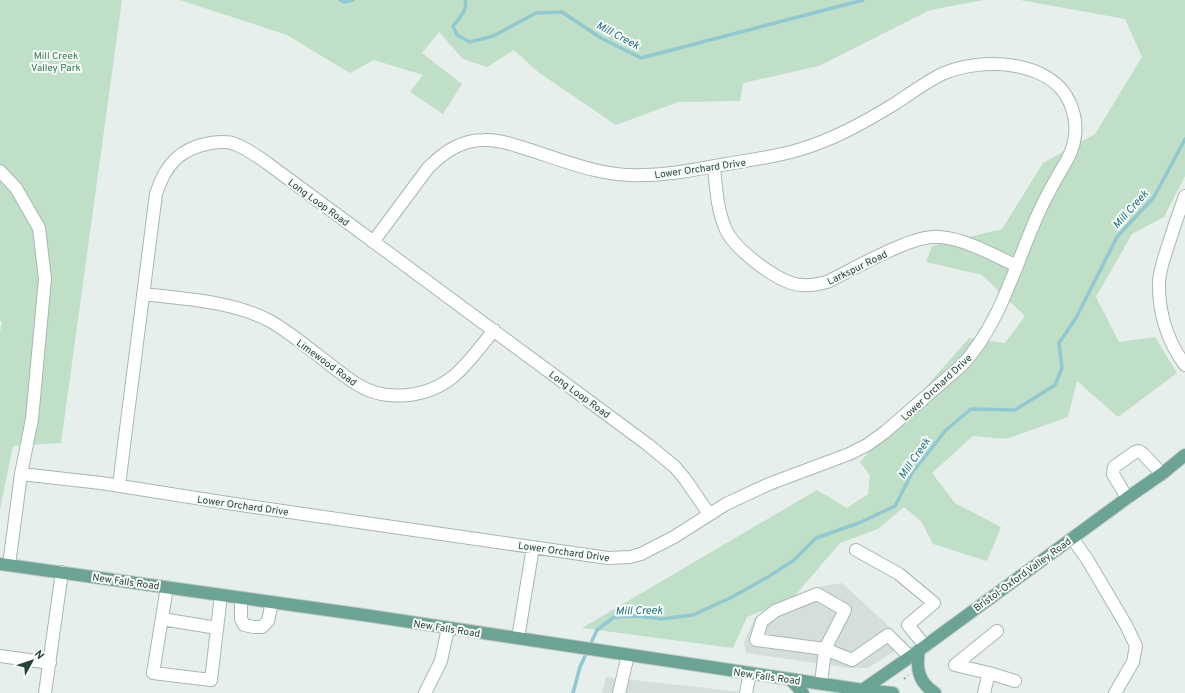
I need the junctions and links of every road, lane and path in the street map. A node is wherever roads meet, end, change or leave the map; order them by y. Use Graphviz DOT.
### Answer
graph roads {
  1 [pos="714,167"];
  2 [pos="0,171"];
  3 [pos="1185,196"];
  4 [pos="373,242"];
  5 [pos="1017,266"];
  6 [pos="144,294"];
  7 [pos="494,330"];
  8 [pos="1185,365"];
  9 [pos="1185,455"];
  10 [pos="20,474"];
  11 [pos="1162,474"];
  12 [pos="120,486"];
  13 [pos="1127,498"];
  14 [pos="709,514"];
  15 [pos="1072,538"];
  16 [pos="533,547"];
  17 [pos="856,550"];
  18 [pos="4,564"];
  19 [pos="62,572"];
  20 [pos="167,587"];
  21 [pos="222,595"];
  22 [pos="241,598"];
  23 [pos="272,602"];
  24 [pos="162,619"];
  25 [pos="217,628"];
  26 [pos="448,628"];
  27 [pos="997,631"];
  28 [pos="518,638"];
  29 [pos="824,649"];
  30 [pos="918,651"];
  31 [pos="628,655"];
  32 [pos="0,656"];
  33 [pos="50,663"];
  34 [pos="750,673"];
  35 [pos="909,674"];
  36 [pos="989,674"];
  37 [pos="790,679"];
  38 [pos="904,679"];
  39 [pos="1016,681"];
  40 [pos="821,683"];
  41 [pos="861,692"];
  42 [pos="45,693"];
  43 [pos="425,693"];
  44 [pos="620,693"];
  45 [pos="746,693"];
  46 [pos="803,693"];
  47 [pos="892,693"];
  48 [pos="935,693"];
  49 [pos="984,693"];
  50 [pos="1115,693"];
  1 -- 4 [label="street, Lower Orchard Drive"];
  1 -- 5 [label="street, Larkspur Road"];
  1 -- 5 [label="street, Lower Orchard Drive"];
  2 -- 10 [label="street"];
  3 -- 8 [label="street"];
  4 -- 6 [label="street, Long Loop Road"];
  4 -- 7 [label="street, Long Loop Road"];
  5 -- 14 [label="street, Lower Orchard Drive"];
  6 -- 7 [label="street, Limewood Road"];
  6 -- 12 [label="street, Long Loop Road"];
  7 -- 14 [label="street, Long Loop Road"];
  9 -- 11 [label="main road, Bristol-Oxford Valley Road"];
  10 -- 12 [label="street, Lower Orchard Drive"];
  10 -- 18 [label="street"];
  11 -- 13 [label="main road, Bristol-Oxford Valley Road"];
  11 -- 13 [label="street"];
  12 -- 16 [label="street, Lower Orchard Drive"];
  13 -- 15 [label="main road, Bristol-Oxford Valley Road"];
  14 -- 16 [label="street, Lower Orchard Drive"];
  15 -- 30 [label="main road, Bristol-Oxford Valley Road"];
  15 -- 50 [label="street"];
  16 -- 28 [label="street"];
  17 -- 30 [label="street"];
  18 -- 19 [label="main road, New Falls Road"];
  19 -- 20 [label="main road, New Falls Road"];
  19 -- 33 [label="street"];
  20 -- 21 [label="main road, New Falls Road"];
  20 -- 24 [label="street"];
  21 -- 22 [label="main road, New Falls Road"];
  21 -- 25 [label="street"];
  22 -- 23 [label="main road, New Falls Road"];
  22 -- 23 [label="street"];
  23 -- 26 [label="main road, New Falls Road"];
  24 -- 25 [label="street"];
  24 -- 25 [label="street"];
  26 -- 28 [label="main road, New Falls Road"];
  26 -- 43 [label="street"];
  27 -- 36 [label="street"];
  28 -- 31 [label="main road, New Falls Road"];
  29 -- 29 [label="street"];
  29 -- 30 [label="street"];
  29 -- 40 [label="street"];
  30 -- 41 [label="main road, Bristol-Oxford Valley Road"];
  30 -- 48 [label="main road"];
  31 -- 34 [label="main road, New Falls Road"];
  31 -- 44 [label="street"];
  32 -- 33 [label="street"];
  33 -- 42 [label="street"];
  34 -- 37 [label="main road, New Falls Road"];
  34 -- 45 [label="street"];
  35 -- 38 [label="path"];
  36 -- 39 [label="street"];
  36 -- 49 [label="street"];
  37 -- 40 [label="main road, New Falls Road"];
  37 -- 46 [label="main road"];
  40 -- 41 [label="main road, New Falls Road"];
  41 -- 47 [label="main road, New Falls Road"];
}
